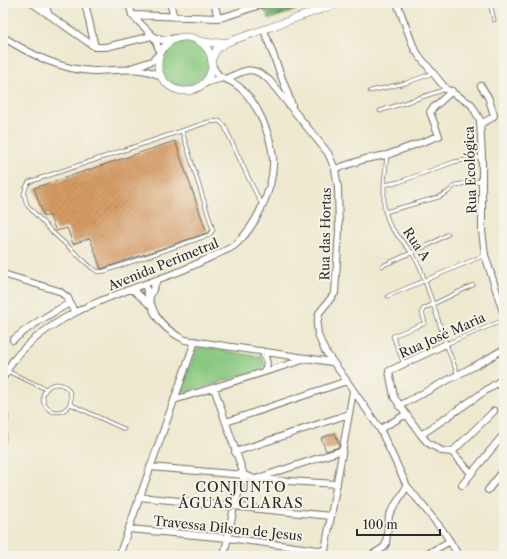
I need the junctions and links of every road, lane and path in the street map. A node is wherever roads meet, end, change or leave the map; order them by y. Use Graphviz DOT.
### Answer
graph roads {
  1 [pos="32,3"];
  2 [pos="46,3"];
  3 [pos="85,3"];
  4 [pos="129,3"];
  5 [pos="170,3"];
  6 [pos="214,3"];
  7 [pos="266,3"];
  8 [pos="338,3"];
  9 [pos="397,3"];
  10 [pos="490,3"];
  11 [pos="249,6"];
  12 [pos="48,14"];
  13 [pos="132,15"];
  14 [pos="174,17"];
  15 [pos="218,18"];
  16 [pos="494,20"];
  17 [pos="264,30"];
  18 [pos="3,37"];
  19 [pos="153,37"];
  20 [pos="178,38"];
  21 [pos="199,41"];
  22 [pos="228,42"];
  23 [pos="95,47"];
  24 [pos="160,53"];
  25 [pos="212,61"];
  26 [pos="126,70"];
  27 [pos="433,73"];
  28 [pos="160,76"];
  29 [pos="224,79"];
  30 [pos="202,85"];
  31 [pos="481,86"];
  32 [pos="449,90"];
  33 [pos="370,91"];
  34 [pos="294,110"];
  35 [pos="380,110"];
  36 [pos="480,124"];
  37 [pos="182,131"];
  38 [pos="387,156"];
  39 [pos="482,157"];
  40 [pos="335,169"];
  41 [pos="481,181"];
  42 [pos="384,185"];
  43 [pos="262,205"];
  44 [pos="385,212"];
  45 [pos="448,234"];
  46 [pos="412,253"];
  47 [pos="485,255"];
  48 [pos="382,266"];
  49 [pos="3,274"];
  50 [pos="157,280"];
  51 [pos="425,280"];
  52 [pos="145,284"];
  53 [pos="473,285"];
  54 [pos="132,289"];
  55 [pos="388,296"];
  56 [pos="150,302"];
  57 [pos="70,303"];
  58 [pos="433,304"];
  59 [pos="74,312"];
  60 [pos="504,315"];
  61 [pos="504,320"];
  62 [pos="13,340"];
  63 [pos="195,341"];
  64 [pos="446,344"];
  65 [pos="504,348"];
  66 [pos="261,351"];
  67 [pos="309,358"];
  68 [pos="332,362"];
  69 [pos="404,364"];
  70 [pos="5,370"];
  71 [pos="263,372"];
  72 [pos="458,375"];
  73 [pos="3,378"];
  74 [pos="504,378"];
  75 [pos="347,382"];
  76 [pos="496,383"];
  77 [pos="214,388"];
  78 [pos="46,389"];
  79 [pos="353,391"];
  80 [pos="504,393"];
  81 [pos="174,400"];
  82 [pos="70,404"];
  83 [pos="399,406"];
  84 [pos="494,411"];
  85 [pos="349,414"];
  86 [pos="405,415"];
  87 [pos="7,416"];
  88 [pos="226,422"];
  89 [pos="124,429"];
  90 [pos="380,429"];
  91 [pos="504,434"];
  92 [pos="421,435"];
  93 [pos="3,444"];
  94 [pos="343,450"];
  95 [pos="235,452"];
  96 [pos="452,452"];
  97 [pos="150,467"];
  98 [pos="504,470"];
  99 [pos="471,473"];
  100 [pos="244,475"];
  101 [pos="255,479"];
  102 [pos="337,484"];
  103 [pos="462,485"];
  104 [pos="407,486"];
  105 [pos="488,490"];
  106 [pos="139,497"];
  107 [pos="234,507"];
  108 [pos="331,516"];
  109 [pos="129,528"];
  110 [pos="228,538"];
  111 [pos="450,541"];
  112 [pos="325,553"];
  113 [pos="118,556"];
  114 [pos="224,556"];
  115 [pos="370,556"];
  116 [pos="427,556"];
  117 [pos="459,556"];
  1 -- 12 [label="street"];
  2 -- 12 [label="street"];
  3 -- 23 [label="street"];
  4 -- 13 [label="street"];
  5 -- 14 [label="street"];
  6 -- 15 [label="street"];
  7 -- 11 [label="street"];
  8 -- 17 [label="street"];
  9 -- 27 [label="street, Rua Ecológica"];
  10 -- 16 [label="lane"];
  11 -- 15 [label="street"];
  12 -- 23 [label="street"];
  13 -- 14 [label="street"];
  13 -- 19 [label="street"];
  14 -- 15 [label="street"];
  17 -- 22 [label="street"];
  17 -- 34 [label="street"];
  18 -- 26 [label="street"];
  19 -- 20 [label="street"];
  19 -- 23 [label="street"];
  19 -- 24 [label="street"];
  20 -- 21 [label="street"];
  20 -- 24 [label="street"];
  21 -- 22 [label="street"];
  21 -- 25 [label="street"];
  22 -- 25 [label="street"];
  24 -- 26 [label="street"];
  24 -- 28 [label="street"];
  25 -- 29 [label="street, Avenida Perimetral"];
  25 -- 30 [label="street"];
  26 -- 28 [label="street"];
  27 -- 32 [label="street, Rua Ecológica"];
  27 -- 33 [label="lane"];
  28 -- 30 [label="street"];
  29 -- 30 [label="street"];
  29 -- 34 [label="street, Rua das Hortas"];
  29 -- 43 [label="street, Avenida Perimetral"];
  31 -- 36 [label="street"];
  32 -- 35 [label="lane"];
  32 -- 36 [label="street, Rua Ecológica"];
  32 -- 38 [label="street"];
  34 -- 40 [label="street, Rua das Hortas"];
  36 -- 39 [label="street, Rua Ecológica"];
  37 -- 37 [label="lane"];
  37 -- 43 [label="lane"];
  38 -- 40 [label="street"];
  38 -- 42 [label="lane, Rua A"];
  39 -- 41 [label="street, Rua Ecológica"];
  39 -- 42 [label="lane"];
  40 -- 68 [label="street, Rua das Hortas"];
  41 -- 44 [label="lane"];
  41 -- 47 [label="street, Rua Ecológica"];
  42 -- 44 [label="lane, Rua A"];
  43 -- 50 [label="street, Avenida Perimetral"];
  44 -- 46 [label="lane, Rua A"];
  45 -- 46 [label="lane"];
  46 -- 48 [label="lane"];
  46 -- 51 [label="lane, Rua A"];
  47 -- 51 [label="lane"];
  47 -- 60 [label="street, Rua Ecológica"];
  49 -- 57 [label="street"];
  50 -- 52 [label="street, Avenida Perimetral"];
  50 -- 56 [label="street"];
  51 -- 55 [label="lane"];
  51 -- 58 [label="lane, Rua A"];
  52 -- 54 [label="street, Avenida Perimetral"];
  52 -- 56 [label="street"];
  53 -- 58 [label="lane"];
  54 -- 56 [label="street"];
  54 -- 59 [label="street, Avenida Perimetral"];
  56 -- 63 [label="street"];
  57 -- 59 [label="street"];
  57 -- 62 [label="street"];
  58 -- 64 [label="lane, Rua A"];
  58 -- 69 [label="lane"];
  59 -- 70 [label="street, Avenida Perimetral"];
  61 -- 64 [label="lane, Rua José Maria"];
  63 -- 66 [label="street"];
  63 -- 81 [label="street"];
  64 -- 69 [label="street, Rua José Maria"];
  64 -- 72 [label="lane, Rua A"];
  65 -- 72 [label="street"];
  66 -- 67 [label="street"];
  66 -- 71 [label="street"];
  67 -- 68 [label="street"];
  67 -- 71 [label="street"];
  68 -- 75 [label="street, Rua das Hortas"];
  69 -- 83 [label="street, Rua José Maria"];
  70 -- 73 [label="street, Avenida Perimetral"];
  70 -- 78 [label="lane"];
  71 -- 77 [label="street"];
  72 -- 83 [label="street"];
  74 -- 76 [label="street"];
  75 -- 79 [label="street, Rua das Hortas"];
  75 -- 88 [label="street"];
  76 -- 80 [label="lane"];
  76 -- 92 [label="street"];
  77 -- 81 [label="street"];
  77 -- 88 [label="street"];
  78 -- 82 [label="lane"];
  78 -- 82 [label="lane"];
  79 -- 85 [label="street"];
  79 -- 90 [label="street, Rua das Hortas"];
  81 -- 97 [label="street"];
  82 -- 89 [label="lane"];
  83 -- 86 [label="street"];
  84 -- 96 [label="street"];
  85 -- 94 [label="street"];
  85 -- 95 [label="street"];
  86 -- 90 [label="street"];
  86 -- 92 [label="street"];
  87 -- 93 [label="lane"];
  88 -- 95 [label="street"];
  90 -- 104 [label="street, Rua das Hortas"];
  91 -- 99 [label="street"];
  92 -- 96 [label="street"];
  94 -- 101 [label="street"];
  94 -- 102 [label="street"];
  95 -- 100 [label="street"];
  96 -- 99 [label="street"];
  97 -- 100 [label="street"];
  97 -- 106 [label="street"];
  98 -- 105 [label="street"];
  99 -- 103 [label="street"];
  100 -- 101 [label="street"];
  100 -- 107 [label="street"];
  101 -- 102 [label="street"];
  102 -- 108 [label="street"];
  104 -- 111 [label="street, Rua das Hortas"];
  104 -- 115 [label="street"];
  106 -- 107 [label="street"];
  106 -- 109 [label="street"];
  107 -- 108 [label="street"];
  107 -- 110 [label="street"];
  108 -- 112 [label="street"];
  109 -- 110 [label="street, Travessa Dilson de Jesus"];
  109 -- 113 [label="street"];
  110 -- 112 [label="street, Travessa Dilson de Jesus"];
  110 -- 114 [label="street"];
  111 -- 116 [label="street"];
  111 -- 117 [label="street, Rua das Hortas"];
}
